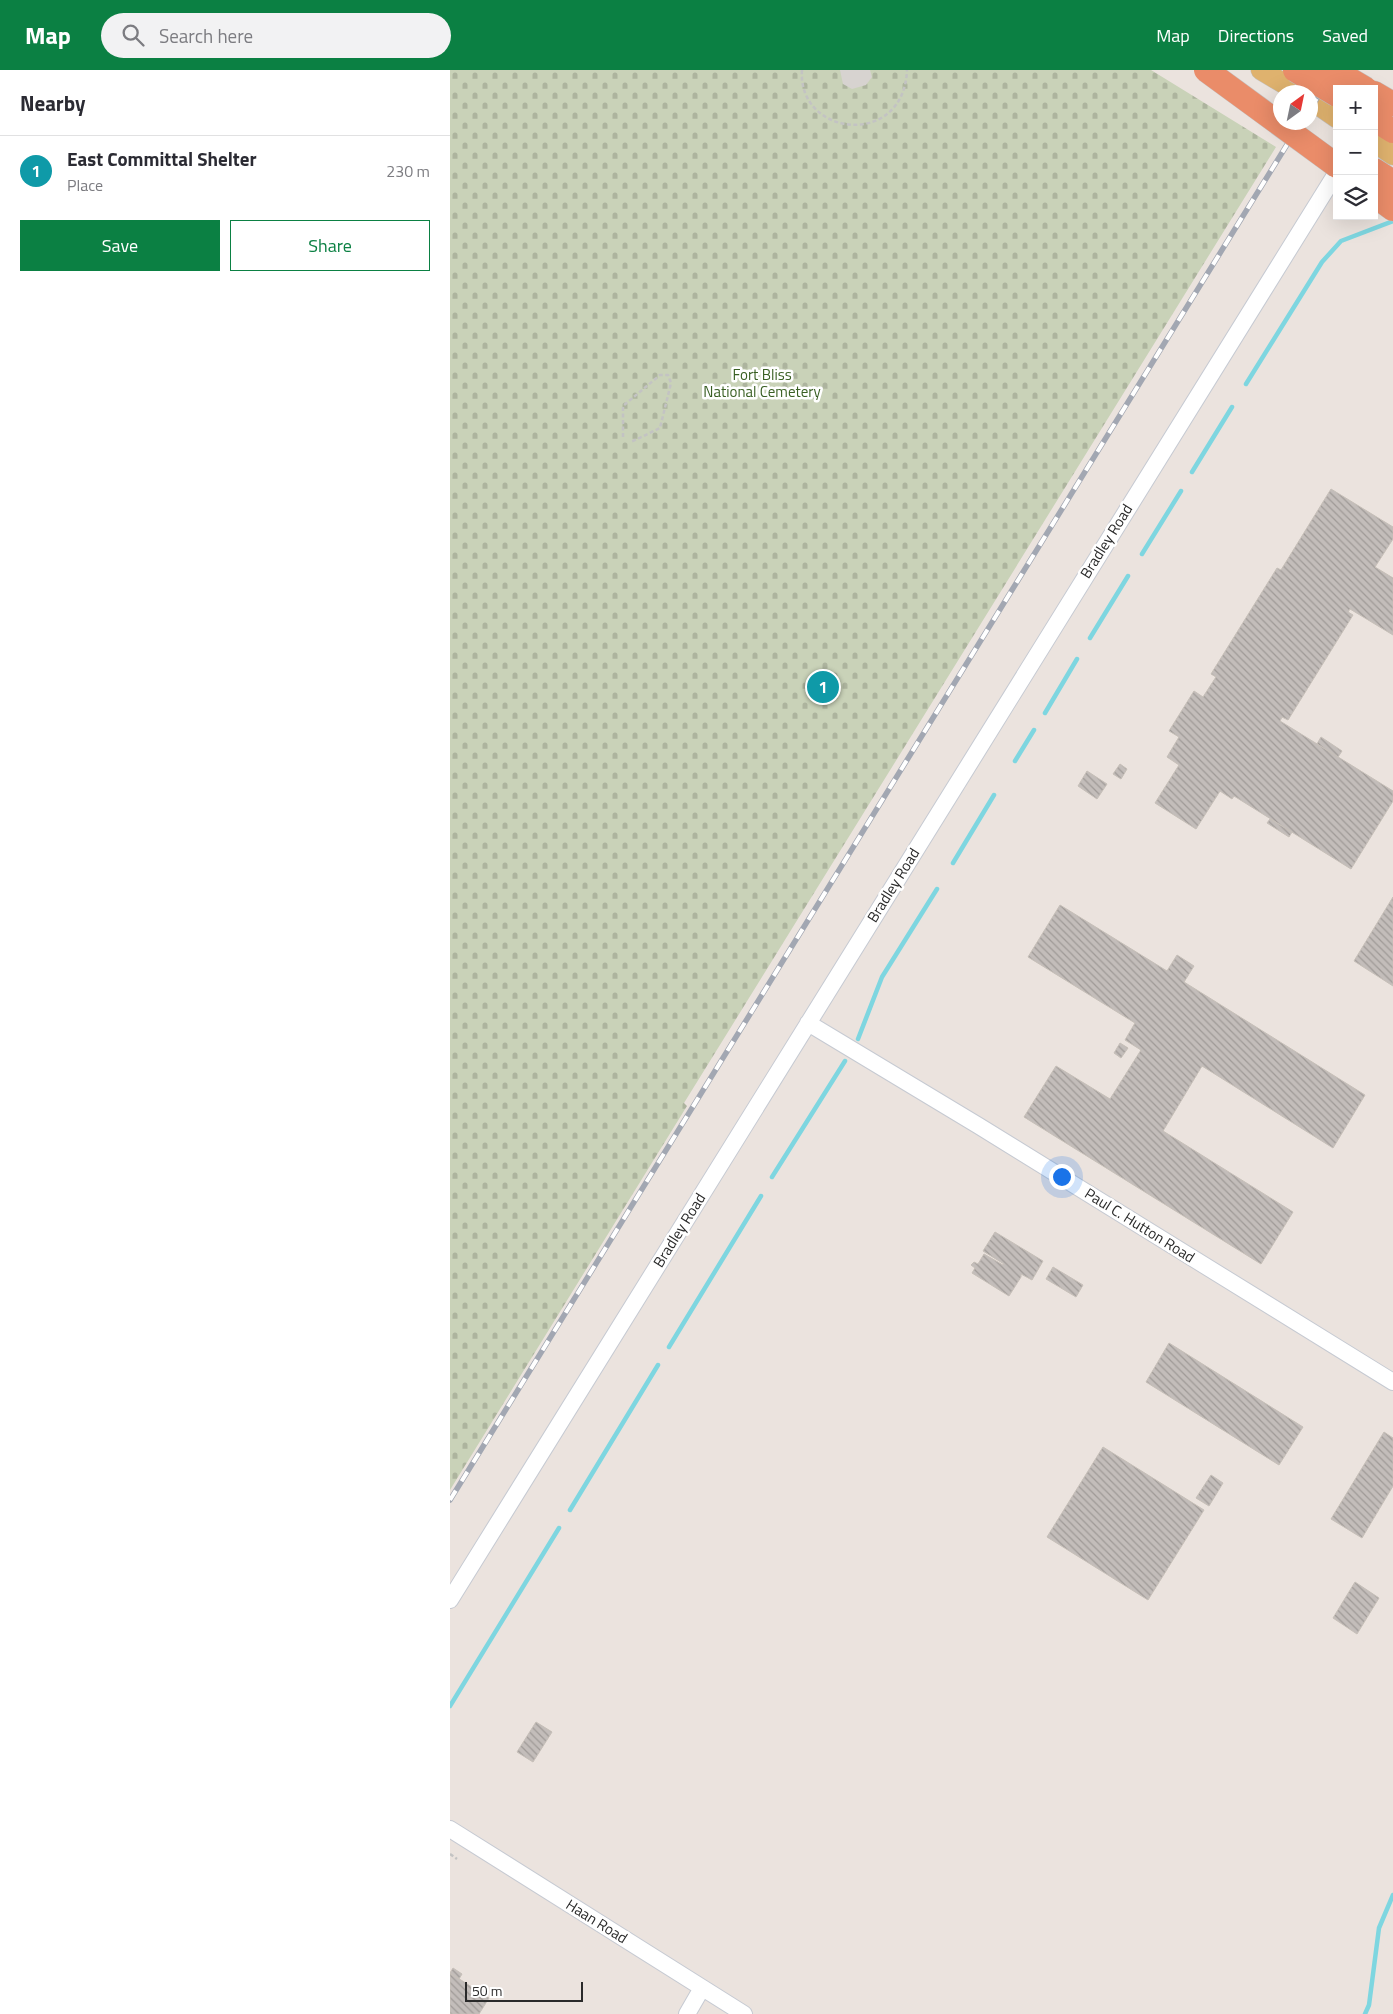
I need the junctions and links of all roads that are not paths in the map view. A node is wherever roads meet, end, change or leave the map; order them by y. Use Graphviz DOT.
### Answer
graph roads {
  1 [pos="1206,70"];
  2 [pos="1216,70"];
  3 [pos="1261,70"];
  4 [pos="1295,70"];
  5 [pos="1316,70"];
  6 [pos="1286,85"];
  7 [pos="1359,85"];
  8 [pos="1333,94"];
  9 [pos="1378,95"];
  10 [pos="1393,104"];
  11 [pos="1318,105"];
  12 [pos="1273,107"];
  13 [pos="1333,115"];
  14 [pos="1378,123"];
  15 [pos="1312,130"];
  16 [pos="1393,132"];
  17 [pos="1333,143"];
  18 [pos="1378,145"];
  19 [pos="1393,155"];
  20 [pos="1333,163"];
  21 [pos="1378,173"];
  22 [pos="1335,175"];
  23 [pos="1393,182"];
  24 [pos="1378,198"];
  25 [pos="1393,209"];
  26 [pos="808,1023"];
  27 [pos="1393,1382"];
  28 [pos="450,1600"];
  29 [pos="450,1829"];
  30 [pos="702,1988"];
  31 [pos="686,2014"];
  32 [pos="744,2014"];
  1 -- 20 [label="highway, bridge"];
  2 -- 12 [label="highway"];
  3 -- 6 [label="main road"];
  4 -- 8 [label="highway, bridge"];
  5 -- 7 [label="highway, bridge"];
  9 -- 10 [label="highway"];
  11 -- 13 [label="main road"];
  14 -- 16 [label="highway"];
  15 -- 17 [label="highway"];
  18 -- 19 [label="main road"];
  21 -- 23 [label="highway"];
  22 -- 26 [label="street, Bradley Road"];
  24 -- 25 [label="highway"];
  26 -- 27 [label="street, Paul C. Hutton Road"];
  26 -- 28 [label="street, Bradley Road"];
  29 -- 30 [label="street, Haan Road"];
  30 -- 31 [label="street"];
  30 -- 32 [label="street, Haan Road"];
}
